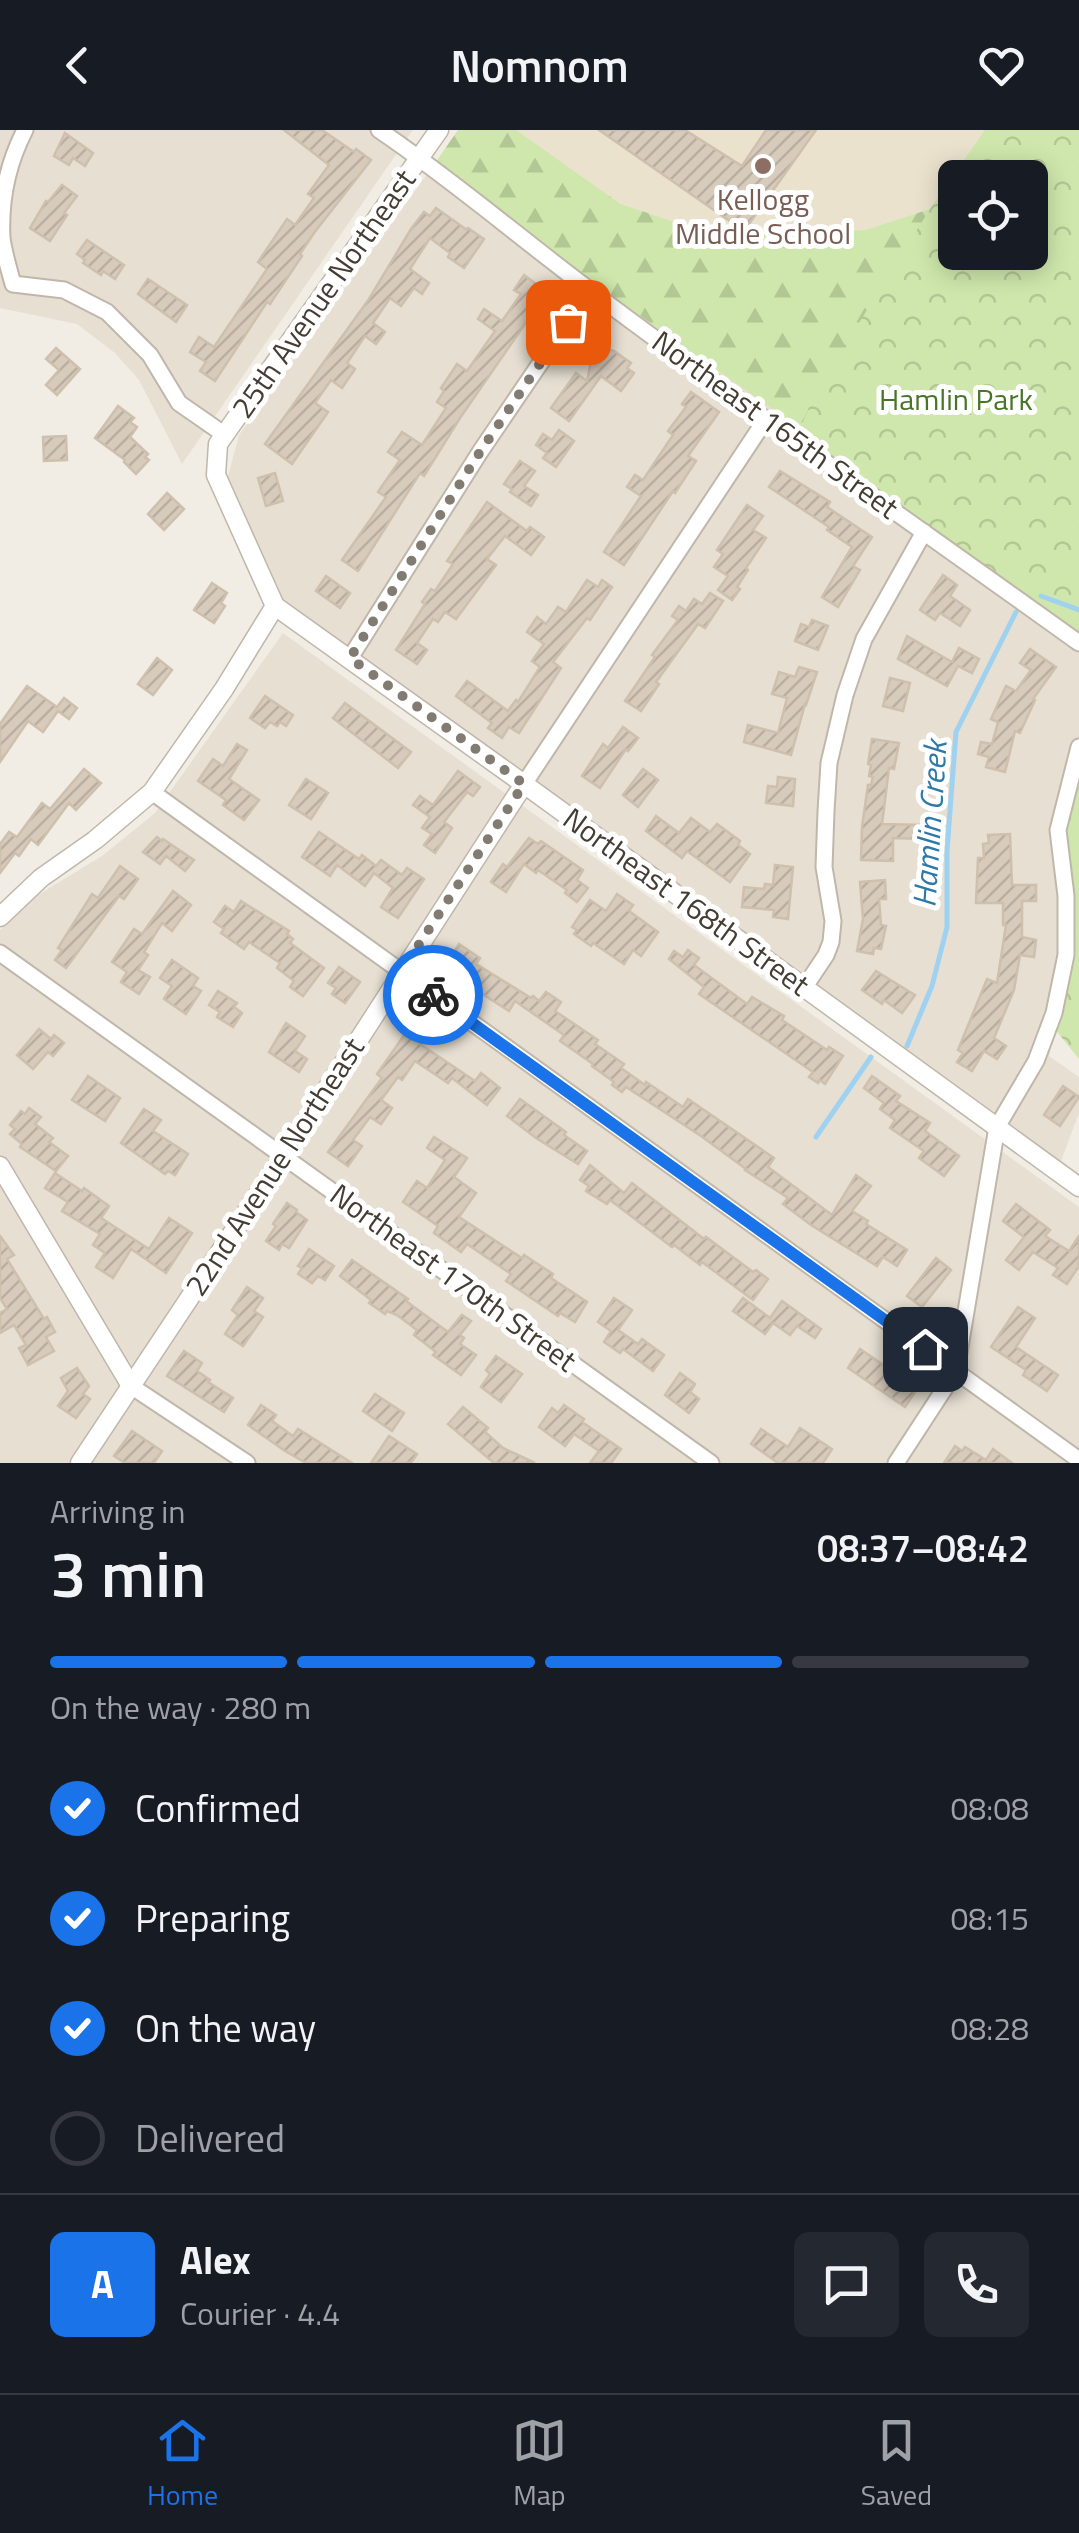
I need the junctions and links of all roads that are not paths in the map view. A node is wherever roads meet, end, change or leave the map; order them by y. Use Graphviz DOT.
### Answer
graph roads {
  1 [pos="25,130"];
  2 [pos="380,130"];
  3 [pos="438,130"];
  4 [pos="420,158"];
  5 [pos="590,290"];
  6 [pos="766,419"];
  7 [pos="225,435"];
  8 [pos="924,532"];
  9 [pos="275,606"];
  10 [pos="1079,643"];
  11 [pos="350,658"];
  12 [pos="1079,747"];
  13 [pos="524,784"];
  14 [pos="152,792"];
  15 [pos="0,917"];
  16 [pos="0,953"];
  17 [pos="401,972"];
  18 [pos="804,988"];
  19 [pos="997,1126"];
  20 [pos="283,1156"];
  21 [pos="0,1166"];
  22 [pos="1079,1188"];
  23 [pos="956,1371"];
  24 [pos="132,1386"];
  25 [pos="1079,1460"];
  26 [pos="80,1463"];
  27 [pos="247,1463"];
  28 [pos="711,1463"];
  29 [pos="896,1463"];
  1 -- 7 [label="street"];
  2 -- 4 [label="street, Northeast 165th Street"];
  3 -- 4 [label="street, 25th Avenue Northeast"];
  4 -- 5 [label="street, Northeast 165th Street"];
  4 -- 7 [label="street, 25th Avenue Northeast"];
  5 -- 6 [label="street, Northeast 165th Street"];
  5 -- 11 [label="street"];
  6 -- 8 [label="street, Northeast 165th Street"];
  6 -- 13 [label="street, 22nd Avenue Northeast"];
  7 -- 9 [label="street, 25th Avenue Northeast"];
  8 -- 10 [label="street, Northeast 165th Street"];
  8 -- 18 [label="street"];
  9 -- 11 [label="street, Northeast 168th Street"];
  9 -- 14 [label="street"];
  11 -- 13 [label="street, Northeast 168th Street"];
  12 -- 19 [label="street"];
  13 -- 17 [label="street, 22nd Avenue Northeast"];
  13 -- 18 [label="street, Northeast 168th Street"];
  14 -- 15 [label="street"];
  14 -- 17 [label="street"];
  16 -- 20 [label="street, Northeast 170th Street"];
  17 -- 20 [label="street, 22nd Avenue Northeast"];
  17 -- 23 [label="street"];
  18 -- 19 [label="street, Northeast 168th Street"];
  19 -- 22 [label="street, Northeast 168th Street"];
  19 -- 23 [label="street"];
  20 -- 24 [label="street, 22nd Avenue Northeast"];
  20 -- 28 [label="street, Northeast 170th Street"];
  21 -- 24 [label="street"];
  23 -- 25 [label="street"];
  23 -- 29 [label="street"];
  24 -- 26 [label="street, 22nd Avenue Northeast"];
  24 -- 27 [label="street"];
}
